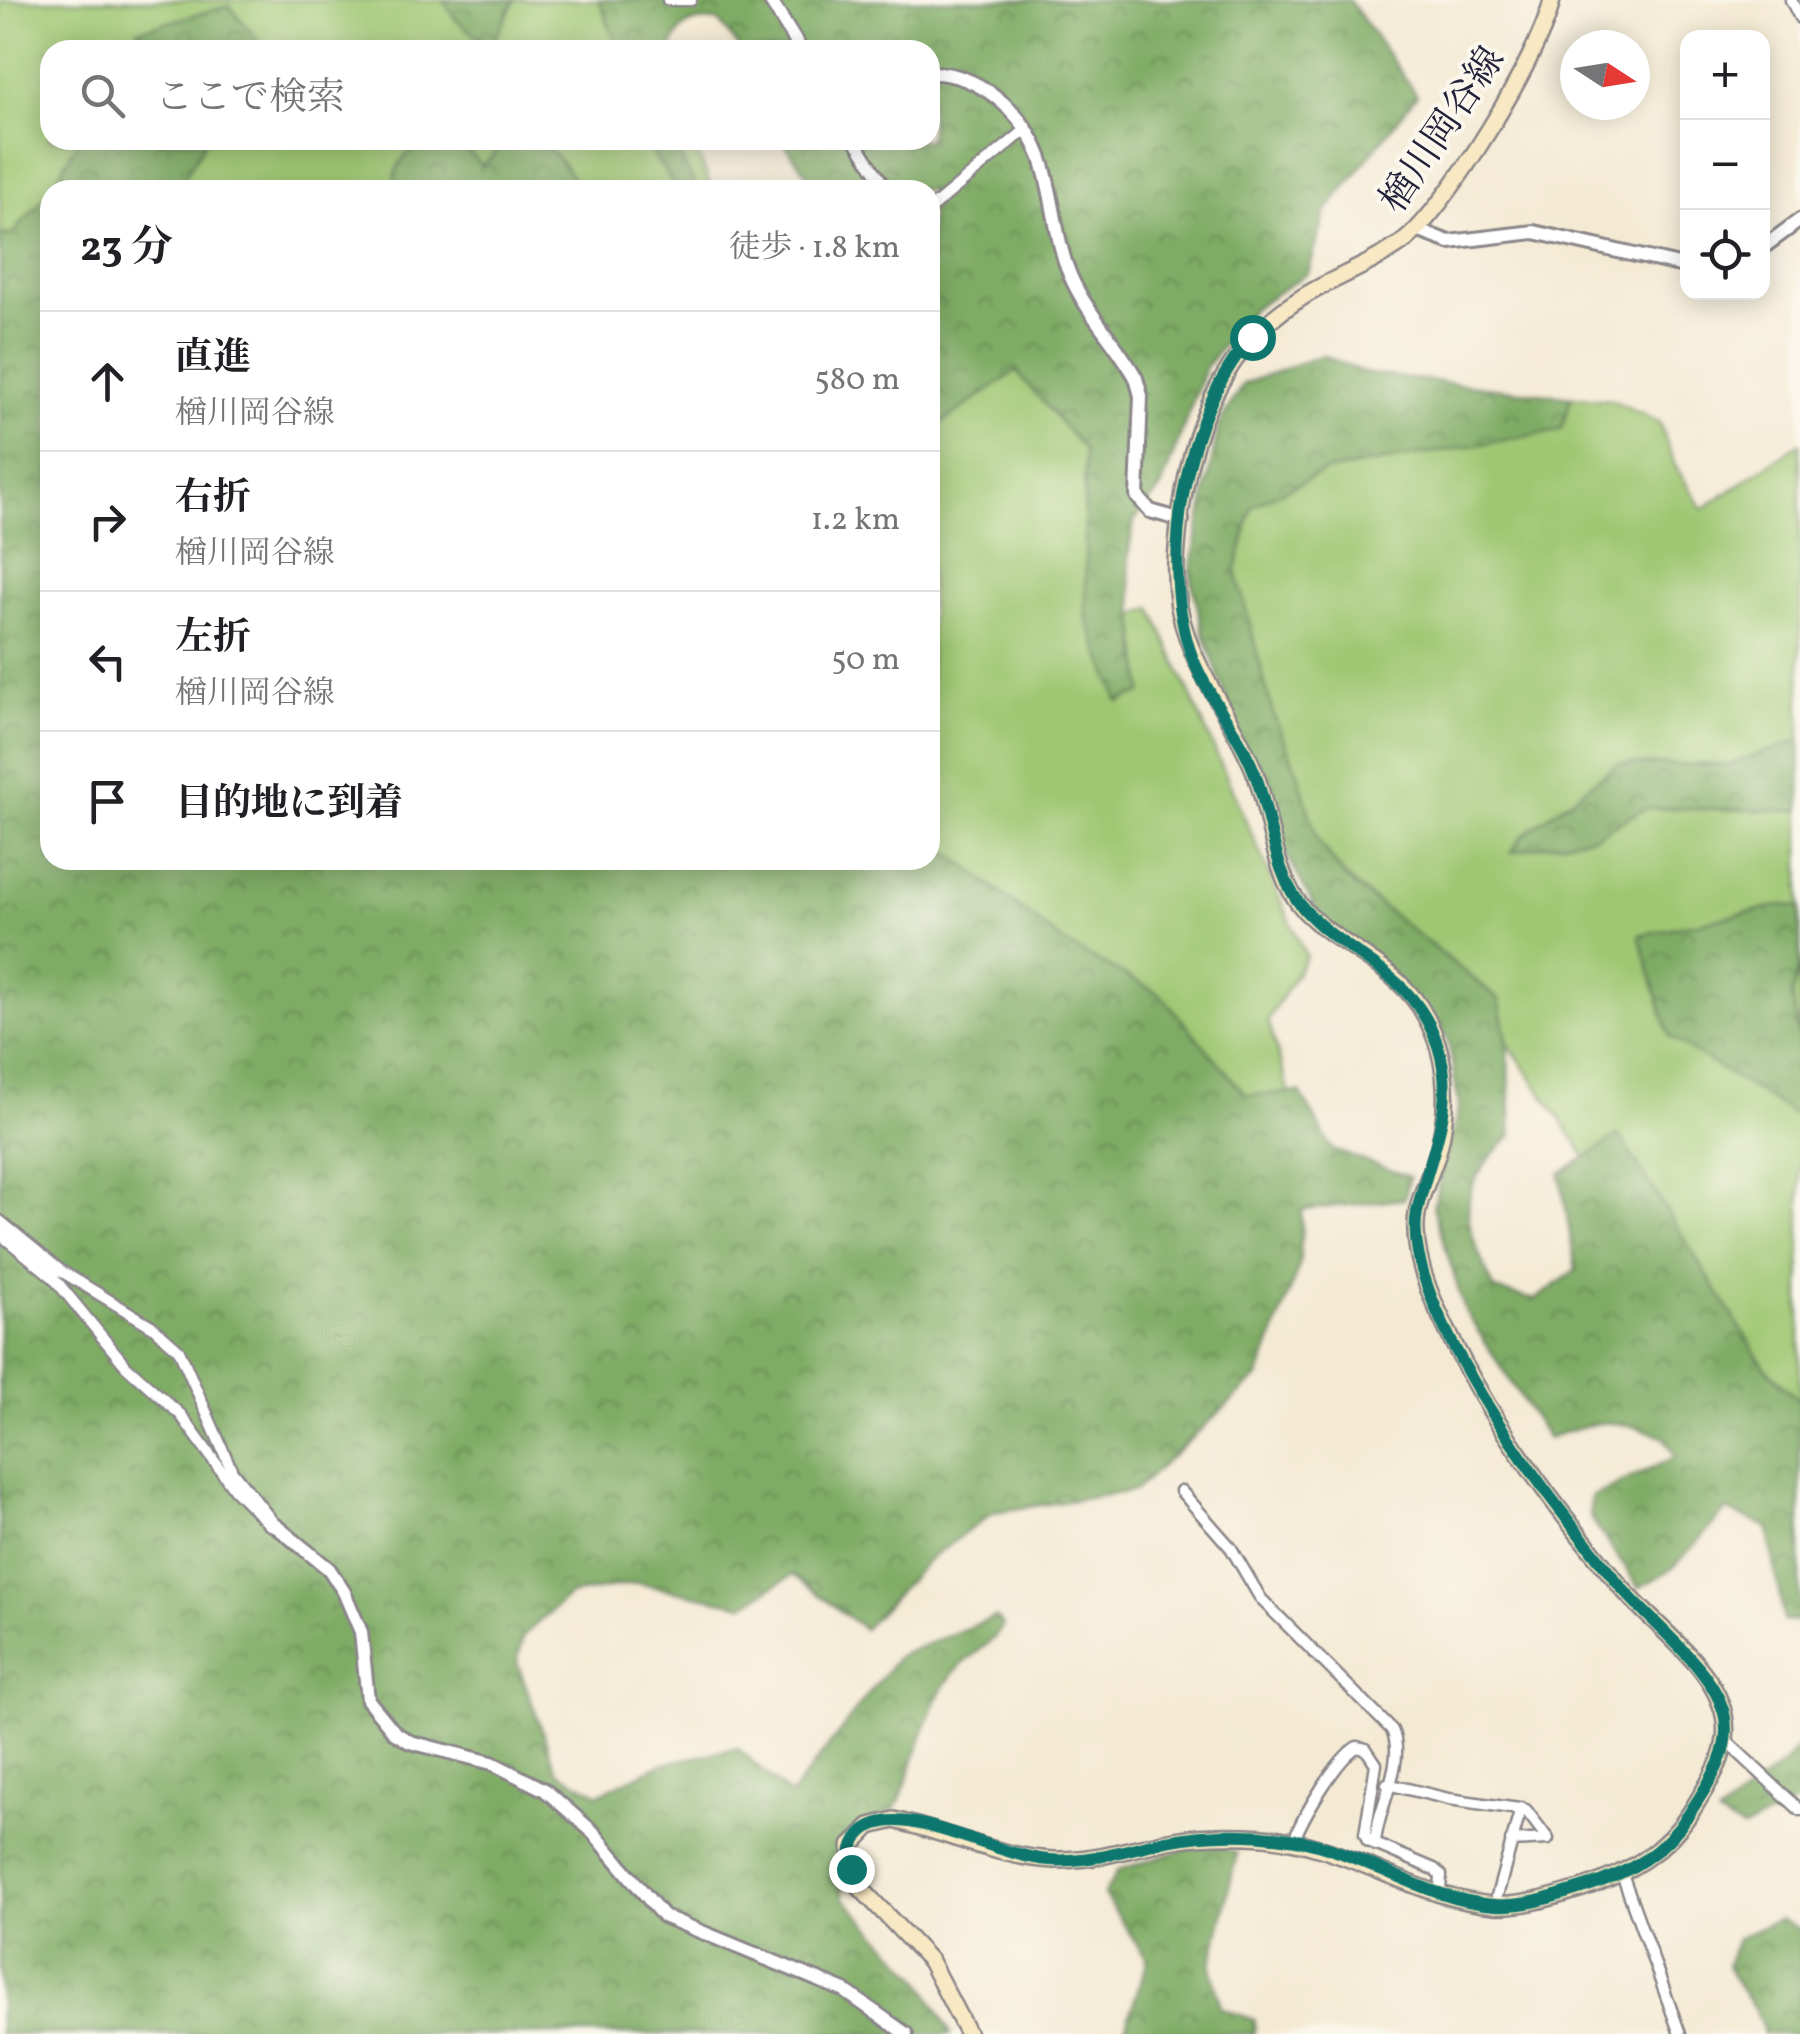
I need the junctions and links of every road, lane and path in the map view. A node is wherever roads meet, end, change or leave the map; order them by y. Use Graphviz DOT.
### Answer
graph roads {
  1 [pos="668,0"];
  2 [pos="691,0"];
  3 [pos="770,0"];
  4 [pos="1552,0"];
  5 [pos="1790,0"];
  6 [pos="1800,18"];
  7 [pos="795,40"];
  8 [pos="940,72"];
  9 [pos="1024,130"];
  10 [pos="862,150"];
  11 [pos="881,180"];
  12 [pos="940,200"];
  13 [pos="1800,220"];
  14 [pos="1417,230"];
  15 [pos="1770,242"];
  16 [pos="1680,265"];
  17 [pos="1182,520"];
  18 [pos="0,1221"];
  19 [pos="0,1234"];
  20 [pos="1181,1491"];
  21 [pos="276,1526"];
  22 [pos="1725,1740"];
  23 [pos="1388,1784"];
  24 [pos="1521,1808"];
  25 [pos="1800,1810"];
  26 [pos="1294,1840"];
  27 [pos="1511,1841"];
  28 [pos="1375,1845"];
  29 [pos="1622,1874"];
  30 [pos="1440,1891"];
  31 [pos="1496,1896"];
  32 [pos="906,2034"];
  33 [pos="968,2034"];
  34 [pos="1680,2034"];
  1 -- 2 [label="street"];
  3 -- 7 [label="street"];
  4 -- 14 [label="main road, 楢川岡谷線"];
  5 -- 6 [label="street"];
  8 -- 9 [label="street"];
  9 -- 12 [label="street"];
  9 -- 17 [label="street"];
  10 -- 11 [label="street"];
  13 -- 15 [label="street"];
  14 -- 16 [label="street"];
  14 -- 17 [label="main road, 楢川岡谷線"];
  17 -- 22 [label="main road, 楢川岡谷線"];
  18 -- 21 [label="street"];
  19 -- 21 [label="street"];
  20 -- 23 [label="street"];
  21 -- 32 [label="street"];
  22 -- 25 [label="street"];
  22 -- 29 [label="main road"];
  23 -- 24 [label="street"];
  23 -- 28 [label="street"];
  24 -- 27 [label="street"];
  24 -- 27 [label="street"];
  26 -- 28 [label="street"];
  26 -- 30 [label="main road"];
  26 -- 33 [label="main road"];
  27 -- 31 [label="street"];
  28 -- 30 [label="street"];
  29 -- 30 [label="main road"];
  29 -- 34 [label="street"];
}
